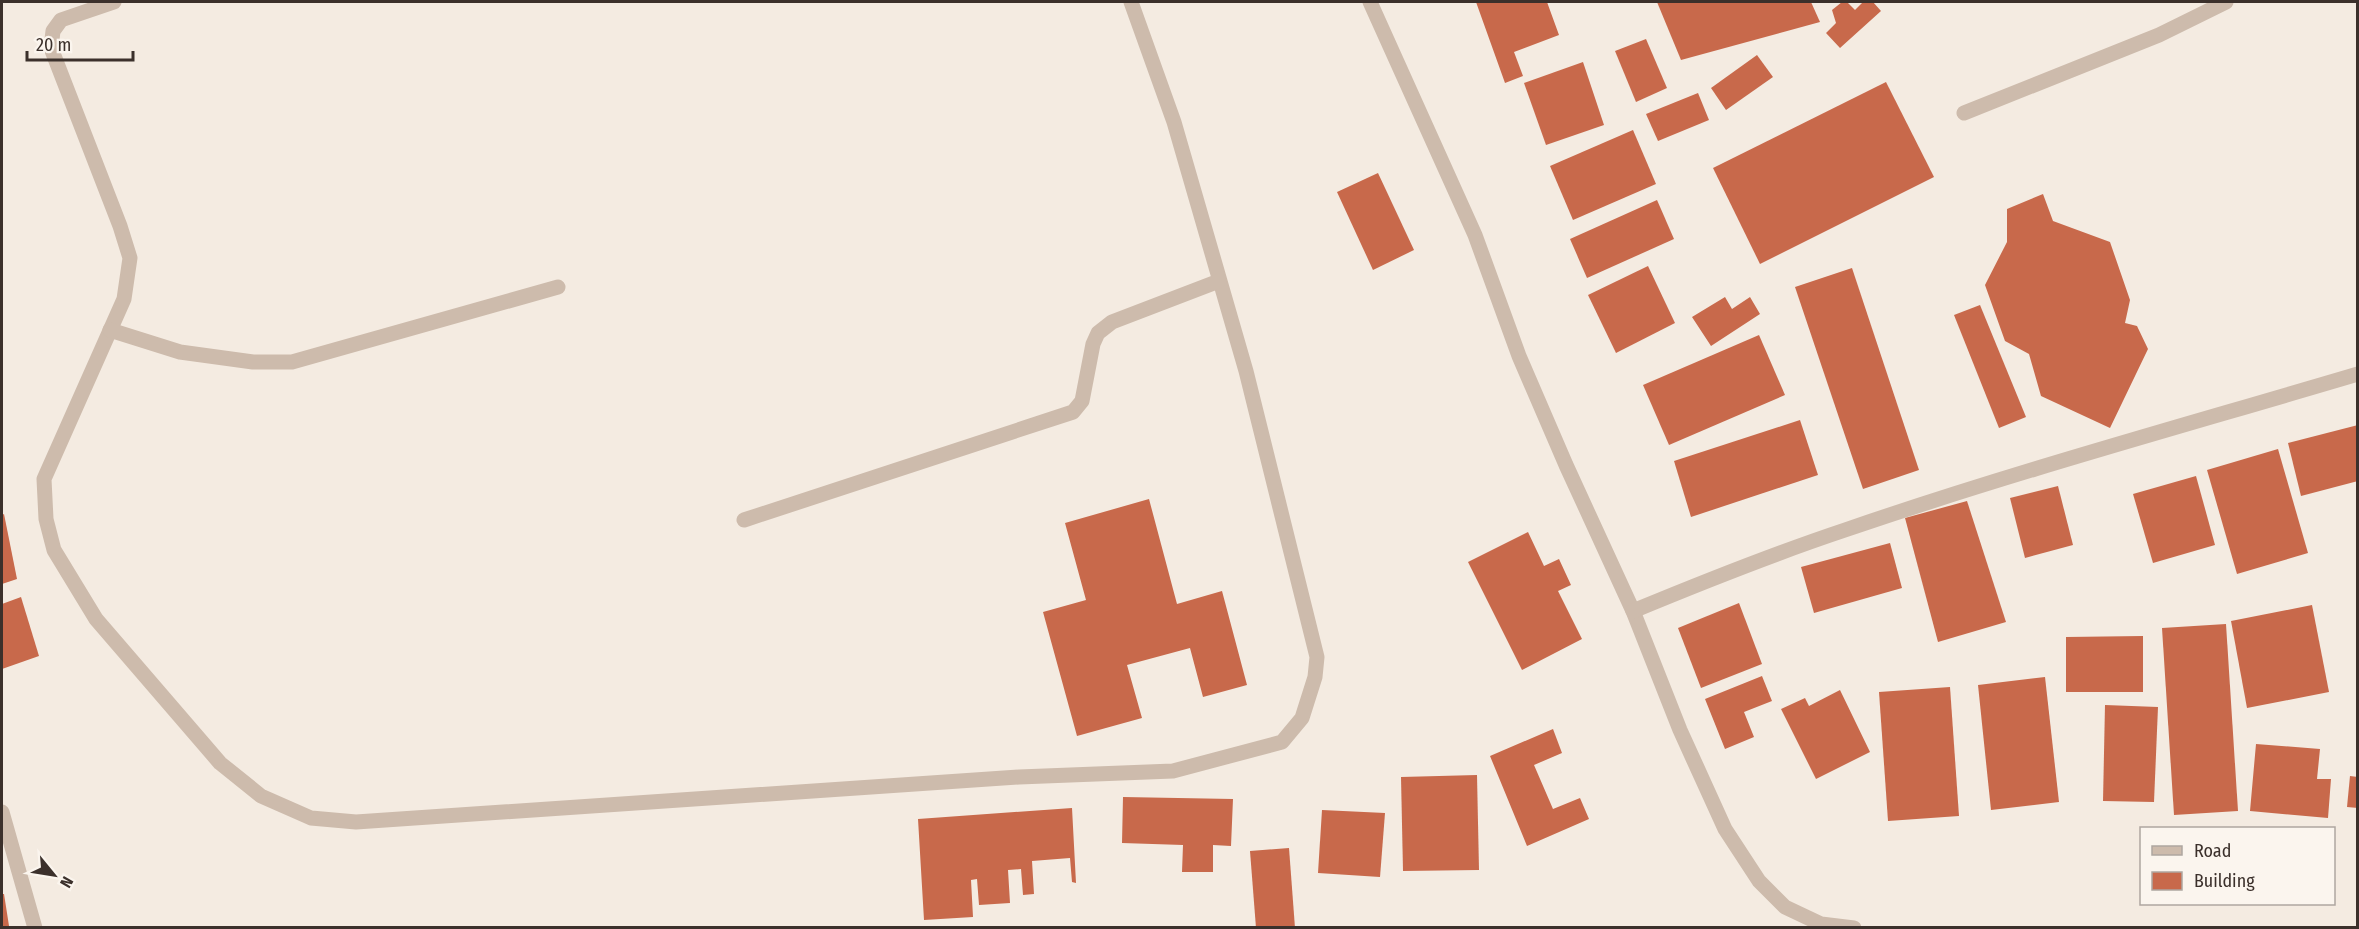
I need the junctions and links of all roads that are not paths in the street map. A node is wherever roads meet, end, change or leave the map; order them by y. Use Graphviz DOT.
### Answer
graph roads {
  1 [pos="114,2"];
  2 [pos="1131,2"];
  3 [pos="1370,2"];
  4 [pos="2226,2"];
  5 [pos="1964,113"];
  6 [pos="1219,281"];
  7 [pos="558,287"];
  8 [pos="110,330"];
  9 [pos="2358,374"];
  10 [pos="744,520"];
  11 [pos="1633,611"];
  12 [pos="2,812"];
  13 [pos="35,927"];
  14 [pos="1854,927"];
  1 -- 8 [label="street"];
  2 -- 6 [label="street"];
  3 -- 11 [label="street"];
  4 -- 5 [label="street"];
  6 -- 8 [label="street"];
  6 -- 10 [label="street"];
  7 -- 8 [label="street"];
  9 -- 11 [label="street"];
  11 -- 14 [label="street"];
  12 -- 13 [label="street"];
}
